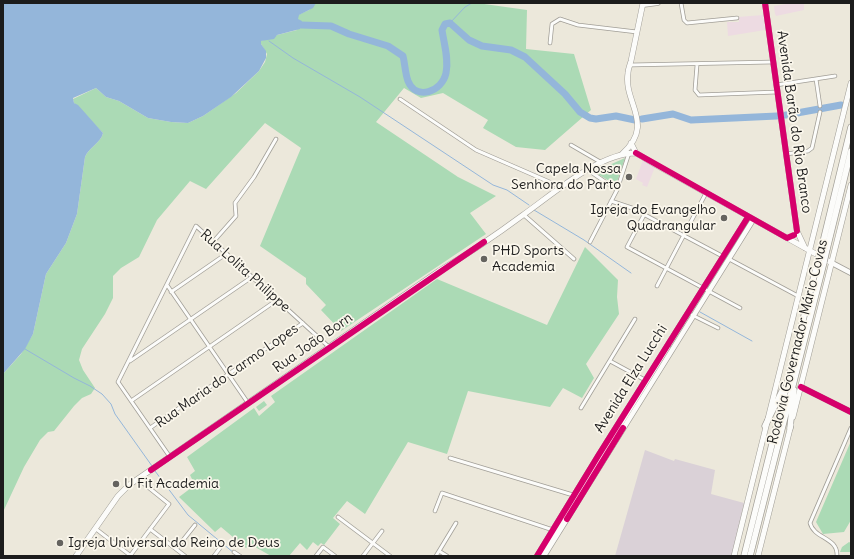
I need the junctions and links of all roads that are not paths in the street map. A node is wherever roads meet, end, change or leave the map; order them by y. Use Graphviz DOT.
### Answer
graph roads {
  1 [pos="658,3"];
  2 [pos="681,3"];
  3 [pos="765,3"];
  4 [pos="643,4"];
  5 [pos="737,18"];
  6 [pos="637,32"];
  7 [pos="550,43"];
  8 [pos="773,62"];
  9 [pos="630,65"];
  10 [pos="697,65"];
  11 [pos="835,76"];
  12 [pos="816,79"];
  13 [pos="851,82"];
  14 [pos="776,85"];
  15 [pos="777,92"];
  16 [pos="400,100"];
  17 [pos="820,106"];
  18 [pos="820,112"];
  19 [pos="851,127"];
  20 [pos="276,139"];
  21 [pos="632,143"];
  22 [pos="571,145"];
  23 [pos="851,151"];
  24 [pos="629,153"];
  25 [pos="636,153"];
  26 [pos="621,154"];
  27 [pos="786,154"];
  28 [pos="602,163"];
  29 [pos="588,170"];
  30 [pos="851,185"];
  31 [pos="561,187"];
  32 [pos="617,190"];
  33 [pos="706,193"];
  34 [pos="611,201"];
  35 [pos="524,215"];
  36 [pos="644,215"];
  37 [pos="747,219"];
  38 [pos="753,220"];
  39 [pos="797,231"];
  40 [pos="682,235"];
  41 [pos="787,238"];
  42 [pos="213,242"];
  43 [pos="590,242"];
  44 [pos="825,248"];
  45 [pos="807,249"];
  46 [pos="226,254"];
  47 [pos="725,257"];
  48 [pos="807,258"];
  49 [pos="574,259"];
  50 [pos="820,259"];
  51 [pos="832,263"];
  52 [pos="665,268"];
  53 [pos="851,273"];
  54 [pos="252,277"];
  55 [pos="167,286"];
  56 [pos="657,286"];
  57 [pos="705,289"];
  58 [pos="171,292"];
  59 [pos="798,296"];
  60 [pos="277,300"];
  61 [pos="740,308"];
  62 [pos="692,316"];
  63 [pos="635,319"];
  64 [pos="190,320"];
  65 [pos="303,323"];
  66 [pos="718,328"];
  67 [pos="209,347"];
  68 [pos="329,347"];
  69 [pos="128,362"];
  70 [pos="610,362"];
  71 [pos="795,373"];
  72 [pos="228,375"];
  73 [pos="788,378"];
  74 [pos="645,380"];
  75 [pos="801,387"];
  76 [pos="131,401"];
  77 [pos="248,403"];
  78 [pos="581,408"];
  79 [pos="851,412"];
  80 [pos="765,426"];
  81 [pos="150,428"];
  82 [pos="790,428"];
  83 [pos="851,428"];
  84 [pos="603,454"];
  85 [pos="170,457"];
  86 [pos="450,458"];
  87 [pos="138,479"];
  88 [pos="573,495"];
  89 [pos="435,511"];
  90 [pos="338,517"];
  91 [pos="456,523"];
  92 [pos="195,525"];
  93 [pos="96,529"];
  94 [pos="150,529"];
  95 [pos="553,530"];
  96 [pos="382,531"];
  97 [pos="373,543"];
  98 [pos="220,548"];
  99 [pos="176,549"];
  100 [pos="439,551"];
  101 [pos="234,552"];
  102 [pos="76,556"];
  103 [pos="130,556"];
  104 [pos="185,556"];
  105 [pos="214,556"];
  106 [pos="240,556"];
  107 [pos="316,556"];
  108 [pos="335,556"];
  109 [pos="363,556"];
  110 [pos="390,556"];
  111 [pos="436,556"];
  112 [pos="447,556"];
  113 [pos="538,556"];
  114 [pos="541,556"];
  115 [pos="544,556"];
  116 [pos="734,556"];
  117 [pos="744,556"];
  118 [pos="750,556"];
  119 [pos="758,556"];
  120 [pos="837,556"];
  1 -- 4 [label="street"];
  2 -- 5 [label="street"];
  3 -- 8 [label="main road, Avenida Barão do Rio Branco"];
  4 -- 6 [label="main road"];
  6 -- 7 [label="street"];
  6 -- 9 [label="main road"];
  8 -- 10 [label="street"];
  8 -- 14 [label="main road, Avenida Barão do Rio Branco"];
  9 -- 10 [label="street"];
  9 -- 21 [label="main road"];
  10 -- 15 [label="street"];
  11 -- 12 [label="street"];
  12 -- 14 [label="street"];
  12 -- 17 [label="street"];
  13 -- 45 [label="main road"];
  14 -- 15 [label="main road, Avenida Barão do Rio Branco"];
  15 -- 27 [label="main road, Avenida Barão do Rio Branco"];
  16 -- 31 [label="street"];
  18 -- 27 [label="street"];
  19 -- 44 [label="highway, Rodovia Governador Mário Covas"];
  20 -- 42 [label="street"];
  21 -- 25 [label="main road"];
  21 -- 26 [label="main road"];
  22 -- 28 [label="street"];
  23 -- 44 [label="highway, Rodovia Governador Mário Covas"];
  24 -- 25 [label="main road"];
  24 -- 26 [label="main road"];
  24 -- 32 [label="street"];
  25 -- 33 [label="main road"];
  26 -- 28 [label="main road, Rua João Born"];
  27 -- 39 [label="main road, Avenida Barão do Rio Branco"];
  28 -- 29 [label="main road, Rua João Born"];
  29 -- 31 [label="main road, Rua João Born"];
  29 -- 32 [label="street"];
  30 -- 51 [label="main road"];
  31 -- 35 [label="main road, Rua João Born"];
  32 -- 34 [label="street"];
  33 -- 37 [label="main road"];
  33 -- 40 [label="street"];
  34 -- 36 [label="street"];
  34 -- 43 [label="street"];
  35 -- 49 [label="street"];
  35 -- 68 [label="main road, Rua João Born"];
  36 -- 40 [label="street"];
  36 -- 52 [label="street"];
  37 -- 38 [label="main road"];
  37 -- 47 [label="main road, Avenida Elza Lucchi"];
  38 -- 41 [label="main road"];
  38 -- 47 [label="main road, Avenida Elza Lucchi"];
  39 -- 41 [label="main road, Avenida Barão do Rio Branco"];
  39 -- 45 [label="main road, Avenida Barão do Rio Branco"];
  40 -- 47 [label="street"];
  40 -- 52 [label="street"];
  41 -- 45 [label="main road"];
  42 -- 46 [label="street, Rua Lolita Philippe"];
  42 -- 55 [label="street, Rua Lolita Philippe"];
  44 -- 50 [label="highway, Rodovia Governador Mário Covas, bridge"];
  45 -- 48 [label="main road"];
  45 -- 50 [label="main road"];
  46 -- 54 [label="street, Rua Lolita Philippe"];
  46 -- 58 [label="street"];
  47 -- 57 [label="main road, Avenida Elza Lucchi"];
  47 -- 59 [label="street"];
  48 -- 50 [label="main road"];
  48 -- 59 [label="main road"];
  50 -- 51 [label="main road"];
  50 -- 71 [label="highway, Rodovia Governador Mário Covas"];
  50 -- 73 [label="highway, Rodovia Governador Mário Covas"];
  51 -- 53 [label="main road"];
  51 -- 75 [label="main road"];
  52 -- 56 [label="street"];
  52 -- 57 [label="street"];
  54 -- 60 [label="street, Rua Lolita Philippe"];
  54 -- 64 [label="street"];
  55 -- 58 [label="street"];
  55 -- 69 [label="street"];
  57 -- 61 [label="street"];
  57 -- 62 [label="main road, Avenida Elza Lucchi"];
  57 -- 74 [label="main road, Avenida Elza Lucchi"];
  57 -- 84 [label="street"];
  58 -- 64 [label="street"];
  59 -- 80 [label="main road"];
  60 -- 65 [label="street, Rua Lolita Philippe"];
  60 -- 67 [label="street"];
  62 -- 66 [label="street"];
  62 -- 84 [label="main road, Avenida Elza Lucchi"];
  63 -- 70 [label="street"];
  64 -- 67 [label="street"];
  64 -- 69 [label="street"];
  65 -- 68 [label="street, Rua Lolita Philippe"];
  65 -- 72 [label="street, Rua Maria do Carmo Lopes"];
  67 -- 72 [label="street"];
  67 -- 76 [label="street"];
  68 -- 77 [label="main road, Rua João Born"];
  69 -- 76 [label="street"];
  70 -- 74 [label="street"];
  70 -- 78 [label="street"];
  71 -- 82 [label="highway"];
  71 -- 118 [label="highway, Rodovia Governador Mário Covas"];
  72 -- 77 [label="street"];
  72 -- 81 [label="street, Rua Maria do Carmo Lopes"];
  73 -- 80 [label="highway"];
  73 -- 117 [label="highway, Rodovia Governador Mário Covas"];
  74 -- 84 [label="main road, Avenida Elza Lucchi"];
  75 -- 79 [label="main road"];
  75 -- 82 [label="main road"];
  76 -- 81 [label="street"];
  77 -- 85 [label="main road, Rua João Born"];
  80 -- 116 [label="main road"];
  81 -- 85 [label="street"];
  82 -- 119 [label="main road"];
  83 -- 120 [label="street"];
  84 -- 88 [label="main road, Avenida Elza Lucchi"];
  84 -- 114 [label="street"];
  84 -- 115 [label="main road, Avenida Elza Lucchi"];
  85 -- 87 [label="main road, Rua João Born"];
  86 -- 88 [label="street"];
  87 -- 93 [label="main road, Rua João Born"];
  87 -- 94 [label="street"];
  88 -- 95 [label="main road, Avenida Elza Lucchi"];
  89 -- 95 [label="street"];
  90 -- 97 [label="street"];
  91 -- 100 [label="street"];
  92 -- 99 [label="street"];
  93 -- 102 [label="main road, Rua João Born"];
  93 -- 103 [label="street"];
  94 -- 99 [label="street"];
  94 -- 103 [label="street"];
  95 -- 113 [label="main road, Avenida Elza Lucchi"];
  96 -- 97 [label="street"];
  97 -- 109 [label="street"];
  97 -- 110 [label="street"];
  98 -- 105 [label="street"];
  99 -- 104 [label="street"];
  100 -- 111 [label="street"];
  100 -- 112 [label="street"];
  101 -- 106 [label="street"];
  107 -- 108 [label="street"];
}
